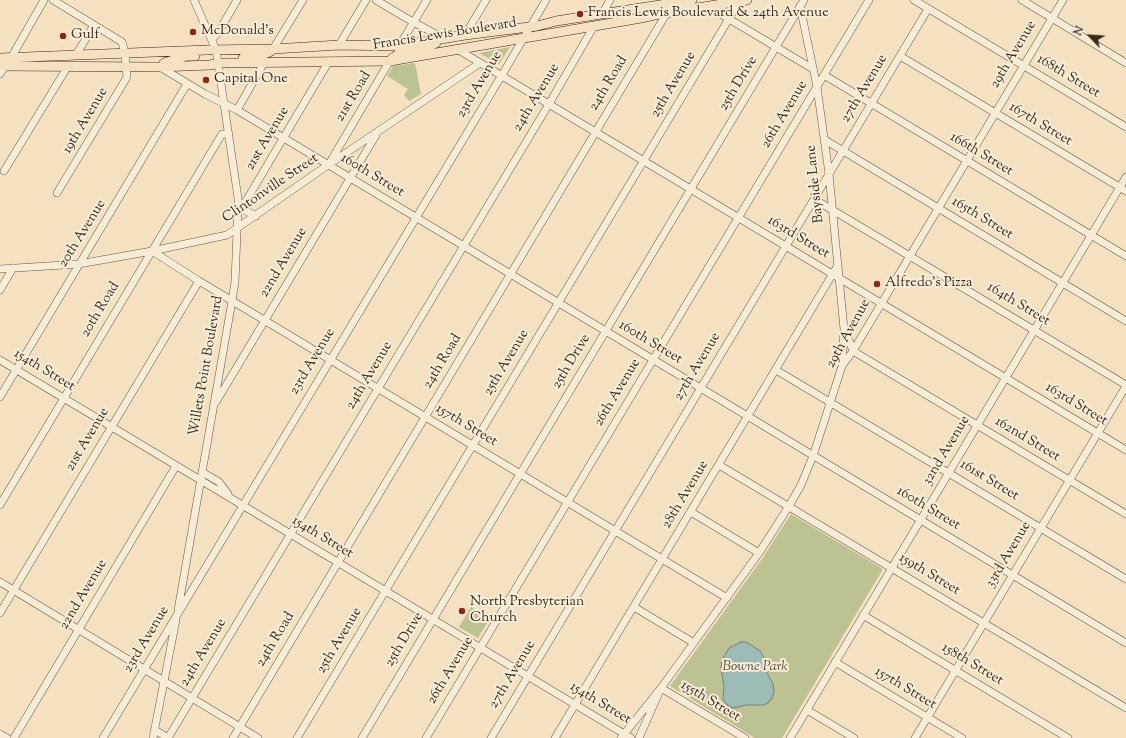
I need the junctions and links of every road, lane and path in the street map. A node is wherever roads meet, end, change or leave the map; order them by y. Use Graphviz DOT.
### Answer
graph roads {
  1 [pos="44,0"];
  2 [pos="53,0"];
  3 [pos="194,0"];
  4 [pos="237,0"];
  5 [pos="303,0"];
  6 [pos="366,0"];
  7 [pos="376,0"];
  8 [pos="426,0"];
  9 [pos="486,0"];
  10 [pos="546,0"];
  11 [pos="610,0"];
  12 [pos="692,0"];
  13 [pos="869,0"];
  14 [pos="914,0"];
  15 [pos="1022,0"];
  16 [pos="1062,0"];
  17 [pos="674,1"];
  18 [pos="743,1"];
  19 [pos="801,2"];
  20 [pos="710,6"];
  21 [pos="928,9"];
  22 [pos="667,12"];
  23 [pos="602,14"];
  24 [pos="1052,18"];
  25 [pos="729,19"];
  26 [pos="413,22"];
  27 [pos="94,25"];
  28 [pos="594,26"];
  29 [pos="530,27"];
  30 [pos="466,35"];
  31 [pos="523,37"];
  32 [pos="443,38"];
  33 [pos="212,39"];
  34 [pos="339,45"];
  35 [pos="399,46"];
  36 [pos="776,47"];
  37 [pos="273,49"];
  38 [pos="457,49"];
  39 [pos="216,50"];
  40 [pos="76,55"];
  41 [pos="900,56"];
  42 [pos="10,58"];
  43 [pos="126,59"];
  44 [pos="329,61"];
  45 [pos="390,61"];
  46 [pos="219,63"];
  47 [pos="264,63"];
  48 [pos="480,63"];
  49 [pos="1126,63"];
  50 [pos="1,66"];
  51 [pos="68,66"];
  52 [pos="156,66"];
  53 [pos="1023,66"];
  54 [pos="813,68"];
  55 [pos="502,75"];
  56 [pos="824,75"];
  57 [pos="187,84"];
  58 [pos="817,87"];
  59 [pos="224,104"];
  60 [pos="548,104"];
  61 [pos="871,104"];
  62 [pos="237,110"];
  63 [pos="995,113"];
  64 [pos="1126,127"];
  65 [pos="596,132"];
  66 [pos="377,133"];
  67 [pos="229,134"];
  68 [pos="284,139"];
  69 [pos="344,139"];
  70 [pos="825,140"];
  71 [pos="355,148"];
  72 [pos="843,151"];
  73 [pos="643,161"];
  74 [pos="966,161"];
  75 [pos="328,166"];
  76 [pos="4,170"];
  77 [pos="829,174"];
  78 [pos="1126,177"];
  79 [pos="350,178"];
  80 [pos="691,189"];
  81 [pos="1123,190"];
  82 [pos="57,193"];
  83 [pos="814,199"];
  84 [pos="238,207"];
  85 [pos="938,208"];
  86 [pos="833,209"];
  87 [pos="256,216"];
  88 [pos="416,218"];
  89 [pos="738,218"];
  90 [pos="237,228"];
  91 [pos="1091,235"];
  92 [pos="463,246"];
  93 [pos="786,246"];
  94 [pos="152,251"];
  95 [pos="909,256"];
  96 [pos="1126,256"];
  97 [pos="79,264"];
  98 [pos="838,265"];
  99 [pos="13,268"];
  100 [pos="0,269"];
  101 [pos="511,274"];
  102 [pos="836,276"];
  103 [pos="199,281"];
  104 [pos="1062,283"];
  105 [pos="0,290"];
  106 [pos="232,301"];
  107 [pos="558,303"];
  108 [pos="881,303"];
  109 [pos="264,321"];
  110 [pos="1126,321"];
  111 [pos="844,329"];
  112 [pos="1034,330"];
  113 [pos="606,332"];
  114 [pos="853,351"];
  115 [pos="0,360"];
  116 [pos="330,360"];
  117 [pos="653,360"];
  118 [pos="221,365"];
  119 [pos="842,366"];
  120 [pos="17,370"];
  121 [pos="776,370"];
  122 [pos="234,373"];
  123 [pos="1006,378"];
  124 [pos="1126,385"];
  125 [pos="378,388"];
  126 [pos="700,388"];
  127 [pos="0,397"];
  128 [pos="64,398"];
  129 [pos="831,402"];
  130 [pos="213,406"];
  131 [pos="425,417"];
  132 [pos="748,417"];
  133 [pos="977,425"];
  134 [pos="112,427"];
  135 [pos="1098,433"];
  136 [pos="473,446"];
  137 [pos="1126,450"];
  138 [pos="813,456"];
  139 [pos="719,465"];
  140 [pos="176,466"];
  141 [pos="202,472"];
  142 [pos="949,473"];
  143 [pos="520,474"];
  144 [pos="200,479"];
  145 [pos="1069,480"];
  146 [pos="230,497"];
  147 [pos="568,502"];
  148 [pos="0,505"];
  149 [pos="244,505"];
  150 [pos="789,506"];
  151 [pos="691,512"];
  152 [pos="1126,514"];
  153 [pos="920,520"];
  154 [pos="1041,528"];
  155 [pos="615,531"];
  156 [pos="291,533"];
  157 [pos="759,553"];
  158 [pos="663,559"];
  159 [pos="338,562"];
  160 [pos="892,568"];
  161 [pos="184,575"];
  162 [pos="1012,575"];
  163 [pos="1126,579"];
  164 [pos="0,582"];
  165 [pos="196,583"];
  166 [pos="14,590"];
  167 [pos="385,591"];
  168 [pos="727,598"];
  169 [pos="634,607"];
  170 [pos="0,613"];
  171 [pos="863,615"];
  172 [pos="177,616"];
  173 [pos="433,619"];
  174 [pos="984,623"];
  175 [pos="78,630"];
  176 [pos="694,643"];
  177 [pos="1126,643"];
  178 [pos="480,648"];
  179 [pos="835,662"];
  180 [pos="144,670"];
  181 [pos="956,670"];
  182 [pos="528,676"];
  183 [pos="164,682"];
  184 [pos="661,688"];
  185 [pos="192,698"];
  186 [pos="575,705"];
  187 [pos="1126,708"];
  188 [pos="807,710"];
  189 [pos="927,718"];
  190 [pos="239,727"];
  191 [pos="155,730"];
  192 [pos="0,734"];
  193 [pos="622,736"];
  194 [pos="7,738"];
  195 [pos="14,738"];
  196 [pos="103,738"];
  197 [pos="153,738"];
  198 [pos="168,738"];
  199 [pos="233,738"];
  200 [pos="258,738"];
  201 [pos="297,738"];
  202 [pos="362,738"];
  203 [pos="426,738"];
  204 [pos="491,738"];
  205 [pos="556,738"];
  206 [pos="631,738"];
  207 [pos="639,738"];
  208 [pos="745,738"];
  209 [pos="790,738"];
  210 [pos="854,738"];
  211 [pos="915,738"];
  212 [pos="962,738"];
  213 [pos="1068,738"];
  1 -- 42 [label="street"];
  2 -- 27 [label="street"];
  3 -- 33 [label="street, Willets Point Boulevard"];
  4 -- 33 [label="street"];
  5 -- 37 [label="street"];
  6 -- 34 [label="street"];
  7 -- 26 [label="street"];
  8 -- 26 [label="street, 21st Road"];
  9 -- 30 [label="street"];
  10 -- 29 [label="street, 23rd Avenue"];
  11 -- 23 [label="street"];
  12 -- 17 [label="main road, Francis Lewis Boulevard"];
  13 -- 56 [label="street, 26th Avenue"];
  14 -- 21 [label="street, 168th Street"];
  15 -- 24 [label="street"];
  16 -- 24 [label="street, 29th Avenue"];
  17 -- 22 [label="street, 24th Road"];
  17 -- 23 [label="main road, Francis Lewis Boulevard"];
  18 -- 20 [label="main road, Francis Lewis Boulevard"];
  18 -- 25 [label="street, 25th Avenue"];
  19 -- 36 [label="street, 25th Drive"];
  19 -- 54 [label="street, Bayside Lane"];
  20 -- 22 [label="main road, Francis Lewis Boulevard"];
  20 -- 25 [label="street"];
  21 -- 41 [label="street, 27th Avenue"];
  21 -- 53 [label="street, 168th Street"];
  22 -- 28 [label="main road, Francis Lewis Boulevard"];
  22 -- 65 [label="street, 24th Road"];
  23 -- 29 [label="main road, Francis Lewis Boulevard"];
  24 -- 49 [label="street"];
  24 -- 53 [label="street, 29th Avenue"];
  25 -- 36 [label="street"];
  25 -- 73 [label="street, 25th Avenue"];
  26 -- 32 [label="street"];
  26 -- 35 [label="street, 21st Road"];
  27 -- 40 [label="street"];
  27 -- 43 [label="street"];
  28 -- 31 [label="main road, Francis Lewis Boulevard"];
  28 -- 60 [label="street, 24th Avenue"];
  29 -- 30 [label="main road, Francis Lewis Boulevard"];
  29 -- 31 [label="street, 23rd Avenue"];
  30 -- 32 [label="main road, Francis Lewis Boulevard"];
  31 -- 38 [label="main road, Francis Lewis Boulevard"];
  31 -- 55 [label="street, 23rd Avenue"];
  32 -- 35 [label="main road, Francis Lewis Boulevard"];
  32 -- 45 [label="main road"];
  33 -- 39 [label="street, Willets Point Boulevard"];
  34 -- 35 [label="main road, Francis Lewis Boulevard"];
  34 -- 37 [label="main road, Francis Lewis Boulevard"];
  35 -- 45 [label="street, 21st Road"];
  36 -- 54 [label="street"];
  36 -- 80 [label="street, 25th Drive"];
  37 -- 39 [label="main road, Francis Lewis Boulevard"];
  37 -- 46 [label="main road"];
  38 -- 45 [label="main road, Francis Lewis Boulevard"];
  38 -- 48 [label="street, 163rd Street"];
  39 -- 43 [label="main road, Francis Lewis Boulevard"];
  39 -- 46 [label="street, Willets Point Boulevard"];
  39 -- 52 [label="main road"];
  40 -- 42 [label="main road, Francis Lewis Boulevard"];
  40 -- 43 [label="main road, Francis Lewis Boulevard"];
  41 -- 61 [label="street, 27th Avenue"];
  41 -- 63 [label="street, 167th Street"];
  42 -- 50 [label="main road, Francis Lewis Boulevard"];
  43 -- 51 [label="main road, Francis Lewis Boulevard"];
  43 -- 52 [label="main road, Francis Lewis Boulevard"];
  43 -- 82 [label="street, 19th Avenue"];
  44 -- 45 [label="main road, Francis Lewis Boulevard"];
  44 -- 47 [label="main road, Francis Lewis Boulevard"];
  44 -- 68 [label="street, 21st Avenue"];
  45 -- 69 [label="street, 21st Road"];
  46 -- 47 [label="main road, Francis Lewis Boulevard"];
  46 -- 52 [label="main road, Francis Lewis Boulevard"];
  46 -- 59 [label="street, Willets Point Boulevard"];
  47 -- 62 [label="street"];
  48 -- 55 [label="street, 163rd Street"];
  48 -- 66 [label="street, Clintonville Street"];
  50 -- 51 [label="main road, Francis Lewis Boulevard"];
  51 -- 76 [label="street"];
  52 -- 57 [label="street, 160th Street"];
  53 -- 63 [label="street, 29th Avenue"];
  53 -- 64 [label="street, 168th Street"];
  54 -- 58 [label="street, Bayside Lane"];
  55 -- 60 [label="street, 163rd Street"];
  55 -- 88 [label="street, 23rd Avenue"];
  56 -- 58 [label="street, 26th Avenue"];
  56 -- 61 [label="street, 166th Street"];
  57 -- 59 [label="street, 160th Street"];
  57 -- 97 [label="street, 20th Avenue"];
  58 -- 70 [label="street, Bayside Lane"];
  58 -- 89 [label="street, 26th Avenue"];
  59 -- 62 [label="street, 160th Street"];
  59 -- 67 [label="street, Willets Point Boulevard"];
  60 -- 65 [label="street, 163rd Street"];
  60 -- 92 [label="street, 24th Avenue"];
  61 -- 72 [label="street, 27th Avenue"];
  61 -- 74 [label="street, 166th Street"];
  62 -- 68 [label="street, 160th Street"];
  63 -- 74 [label="street, 29th Avenue"];
  63 -- 81 [label="street, 167th Street"];
  65 -- 73 [label="street, 163rd Street"];
  65 -- 101 [label="street, 24th Road"];
  66 -- 71 [label="street, Clintonville Street"];
  66 -- 79 [label="street, 22nd Avenue"];
  67 -- 84 [label="street, Willets Point Boulevard"];
  67 -- 94 [label="street, 20th Road"];
  68 -- 75 [label="street, 160th Street"];
  68 -- 84 [label="street, 21st Avenue"];
  69 -- 71 [label="street"];
  69 -- 75 [label="street, 21st Road"];
  70 -- 72 [label="street, 165th Street"];
  70 -- 77 [label="street, Bayside Lane"];
  71 -- 75 [label="street, Clintonville Street"];
  72 -- 77 [label="street, 27th Avenue"];
  72 -- 85 [label="street, 165th Street"];
  73 -- 80 [label="street, 163rd Street"];
  73 -- 107 [label="street, 25th Avenue"];
  74 -- 85 [label="street, 29th Avenue"];
  74 -- 91 [label="street, 166th Street"];
  75 -- 79 [label="street, 160th Street"];
  75 -- 87 [label="street, Clintonville Street"];
  77 -- 83 [label="street, 27th Avenue"];
  77 -- 86 [label="street, Bayside Lane"];
  78 -- 81 [label="street, 32nd Avenue"];
  79 -- 88 [label="street, 160th Street"];
  79 -- 109 [label="street, 22nd Avenue"];
  80 -- 89 [label="street, 163rd Street"];
  80 -- 113 [label="street, 25th Drive"];
  81 -- 91 [label="street, 32nd Avenue"];
  83 -- 86 [label="street, 164th Street"];
  83 -- 93 [label="street, 27th Avenue"];
  84 -- 87 [label="street"];
  84 -- 90 [label="street, Willets Point Boulevard"];
  85 -- 95 [label="street, 29th Avenue"];
  85 -- 104 [label="street, 165th Street"];
  86 -- 95 [label="street, 164th Street"];
  86 -- 98 [label="street, Bayside Lane"];
  87 -- 90 [label="street, Clintonville Street"];
  88 -- 92 [label="street, 160th Street"];
  88 -- 116 [label="street, 23rd Avenue"];
  89 -- 93 [label="street, 163rd Street"];
  89 -- 117 [label="street, 26th Avenue"];
  90 -- 94 [label="street, Clintonville Street"];
  90 -- 106 [label="street, Willets Point Boulevard"];
  91 -- 96 [label="street, 166th Street"];
  91 -- 104 [label="street, 32nd Avenue"];
  92 -- 101 [label="street, 160th Street"];
  92 -- 125 [label="street, 24th Avenue"];
  93 -- 102 [label="street, 163rd Street"];
  93 -- 126 [label="street, 27th Avenue"];
  94 -- 97 [label="street, Clintonville Street"];
  94 -- 103 [label="street, 157th Street"];
  94 -- 128 [label="street, 20th Road"];
  95 -- 108 [label="street, 29th Avenue"];
  95 -- 112 [label="street, 164th Street"];
  97 -- 99 [label="street, Clintonville Street"];
  97 -- 120 [label="street, 20th Avenue"];
  98 -- 102 [label="street, 28th Avenue"];
  99 -- 100 [label="street, Clintonville Street"];
  99 -- 105 [label="street"];
  101 -- 107 [label="street, 160th Street"];
  101 -- 131 [label="street, 24th Road"];
  102 -- 108 [label="street, 163rd Street"];
  102 -- 111 [label="street"];
  102 -- 121 [label="street, 28th Avenue"];
  103 -- 106 [label="street, 157th Street"];
  103 -- 134 [label="street, 21st Avenue"];
  104 -- 110 [label="street, 165th Street"];
  104 -- 112 [label="street, 32nd Avenue"];
  106 -- 109 [label="street, 157th Street"];
  106 -- 118 [label="street, Willets Point Boulevard"];
  107 -- 113 [label="street, 160th Street"];
  107 -- 136 [label="street, 25th Avenue"];
  108 -- 114 [label="street, 29th Avenue"];
  108 -- 123 [label="street, 163rd Street"];
  109 -- 116 [label="street, 157th Street"];
  109 -- 122 [label="street, 22nd Avenue"];
  111 -- 114 [label="street"];
  111 -- 119 [label="street"];
  112 -- 123 [label="street, 32nd Avenue"];
  112 -- 124 [label="street, 164th Street"];
  113 -- 117 [label="street, 160th Street"];
  113 -- 143 [label="street, 25th Drive"];
  114 -- 119 [label="street, 29th Avenue"];
  114 -- 133 [label="street, 162nd Street"];
  115 -- 120 [label="street, 154th Street"];
  116 -- 125 [label="street, 157th Street"];
  116 -- 149 [label="street, 23rd Avenue"];
  117 -- 126 [label="street, 160th Street"];
  117 -- 147 [label="street, 26th Avenue"];
  118 -- 122 [label="street"];
  118 -- 130 [label="street, Willets Point Boulevard"];
  119 -- 129 [label="street, 29th Avenue"];
  120 -- 127 [label="street, 20th Avenue"];
  120 -- 128 [label="street, 154th Street"];
  121 -- 129 [label="street, 161st Street"];
  121 -- 132 [label="street, 28th Avenue"];
  122 -- 130 [label="street, 22nd Avenue"];
  123 -- 133 [label="street, 32nd Avenue"];
  123 -- 135 [label="street, 163rd Street"];
  124 -- 135 [label="street, 33rd Avenue"];
  125 -- 131 [label="street, 157th Street"];
  125 -- 156 [label="street, 24th Avenue"];
  126 -- 132 [label="street, 160th Street"];
  126 -- 155 [label="street, 27th Avenue"];
  128 -- 134 [label="street, 154th Street"];
  128 -- 148 [label="street, 20th Road"];
  129 -- 138 [label="street, 29th Avenue"];
  129 -- 142 [label="street, 161st Street"];
  130 -- 141 [label="street, Willets Point Boulevard"];
  131 -- 136 [label="street, 157th Street"];
  131 -- 159 [label="street, 24th Road"];
  132 -- 138 [label="street, 160th Street"];
  132 -- 139 [label="street, 28th Avenue"];
  133 -- 142 [label="street, 32nd Avenue"];
  133 -- 145 [label="street, 162nd Street"];
  134 -- 140 [label="street, 154th Street"];
  134 -- 166 [label="street, 21st Avenue"];
  135 -- 137 [label="street, 163rd Street"];
  135 -- 145 [label="street, 33rd Avenue"];
  136 -- 143 [label="street, 157th Street"];
  136 -- 167 [label="street, 25th Avenue"];
  138 -- 150 [label="street, 29th Avenue"];
  138 -- 153 [label="street, 160th Street"];
  139 -- 150 [label="street, 159th Street"];
  139 -- 151 [label="street, 28th Avenue"];
  140 -- 144 [label="street, 154th Street"];
  140 -- 175 [label="street, 22nd Avenue"];
  141 -- 144 [label="street, Willets Point Boulevard"];
  141 -- 146 [label="street"];
  142 -- 153 [label="street, 32nd Avenue"];
  142 -- 154 [label="street, 161st Street"];
  143 -- 147 [label="street, 157th Street"];
  143 -- 173 [label="street, 25th Drive"];
  144 -- 146 [label="street, 154th Street"];
  144 -- 161 [label="street, Willets Point Boulevard"];
  145 -- 152 [label="street, 162nd Street"];
  145 -- 154 [label="street, 33rd Avenue"];
  146 -- 149 [label="street, 154th Street"];
  147 -- 155 [label="street, 157th Street"];
  147 -- 178 [label="street, 26th Avenue"];
  149 -- 156 [label="street, 154th Street"];
  149 -- 165 [label="street, 23rd Avenue"];
  150 -- 157 [label="street, 29th Avenue"];
  150 -- 160 [label="street, 159th Street"];
  151 -- 157 [label="street"];
  151 -- 158 [label="street, 28th Avenue"];
  153 -- 160 [label="street, 32nd Avenue"];
  153 -- 162 [label="street, 160th Street"];
  154 -- 162 [label="street, 33rd Avenue"];
  154 -- 163 [label="street, 161st Street"];
  155 -- 158 [label="street, 157th Street"];
  155 -- 182 [label="street, 27th Avenue"];
  156 -- 159 [label="street, 154th Street"];
  156 -- 185 [label="street, 24th Avenue"];
  157 -- 168 [label="street, 29th Avenue"];
  158 -- 168 [label="street, 157th Street"];
  158 -- 169 [label="street, 28th Avenue"];
  159 -- 167 [label="street, 154th Street"];
  159 -- 190 [label="street, 24th Road"];
  160 -- 171 [label="street, 32nd Avenue"];
  160 -- 174 [label="street, 159th Street"];
  161 -- 165 [label="street"];
  161 -- 172 [label="street, Willets Point Boulevard"];
  162 -- 174 [label="street, 33rd Avenue"];
  162 -- 177 [label="street, 160th Street"];
  164 -- 166 [label="street"];
  165 -- 172 [label="street, 23rd Avenue"];
  166 -- 170 [label="street, 21st Avenue"];
  166 -- 175 [label="street"];
  167 -- 173 [label="street, 154th Street"];
  167 -- 201 [label="street, 25th Avenue"];
  168 -- 176 [label="street, 29th Avenue"];
  169 -- 176 [label="street"];
  169 -- 186 [label="street, 28th Avenue"];
  171 -- 179 [label="street, 32nd Avenue"];
  171 -- 181 [label="street, 158th Street"];
  172 -- 180 [label="street, 23rd Avenue"];
  172 -- 183 [label="street, Willets Point Boulevard"];
  173 -- 178 [label="street, 154th Street"];
  173 -- 202 [label="street, 25th Drive"];
  174 -- 181 [label="street, 33rd Avenue"];
  174 -- 187 [label="street, 159th Street"];
  175 -- 180 [label="street"];
  175 -- 195 [label="street, 22nd Avenue"];
  176 -- 184 [label="street, 29th Avenue"];
  178 -- 182 [label="street, 154th Street"];
  178 -- 203 [label="street, 26th Avenue"];
  179 -- 188 [label="street, 32nd Avenue"];
  179 -- 189 [label="street, 157th Street"];
  180 -- 183 [label="street"];
  180 -- 196 [label="street, 23rd Avenue"];
  181 -- 189 [label="street, 33rd Avenue"];
  181 -- 213 [label="street, 158th Street"];
  182 -- 186 [label="street, 154th Street"];
  182 -- 204 [label="street, 27th Avenue"];
  183 -- 185 [label="street"];
  183 -- 191 [label="street, Willets Point Boulevard"];
  184 -- 193 [label="street"];
  184 -- 207 [label="street"];
  184 -- 208 [label="street, 155th Street"];
  185 -- 190 [label="street"];
  185 -- 198 [label="street, 24th Avenue"];
  186 -- 193 [label="street, 154th Street"];
  186 -- 205 [label="street, 28th Avenue"];
  188 -- 209 [label="street, 32nd Avenue"];
  188 -- 210 [label="street"];
  189 -- 211 [label="street, 33rd Avenue"];
  189 -- 212 [label="street, 157th Street"];
  190 -- 199 [label="street, 24th Road"];
  190 -- 200 [label="street"];
  191 -- 197 [label="street, Willets Point Boulevard"];
  191 -- 198 [label="street"];
  192 -- 194 [label="street"];
  193 -- 206 [label="street, 154th Street"];
}
